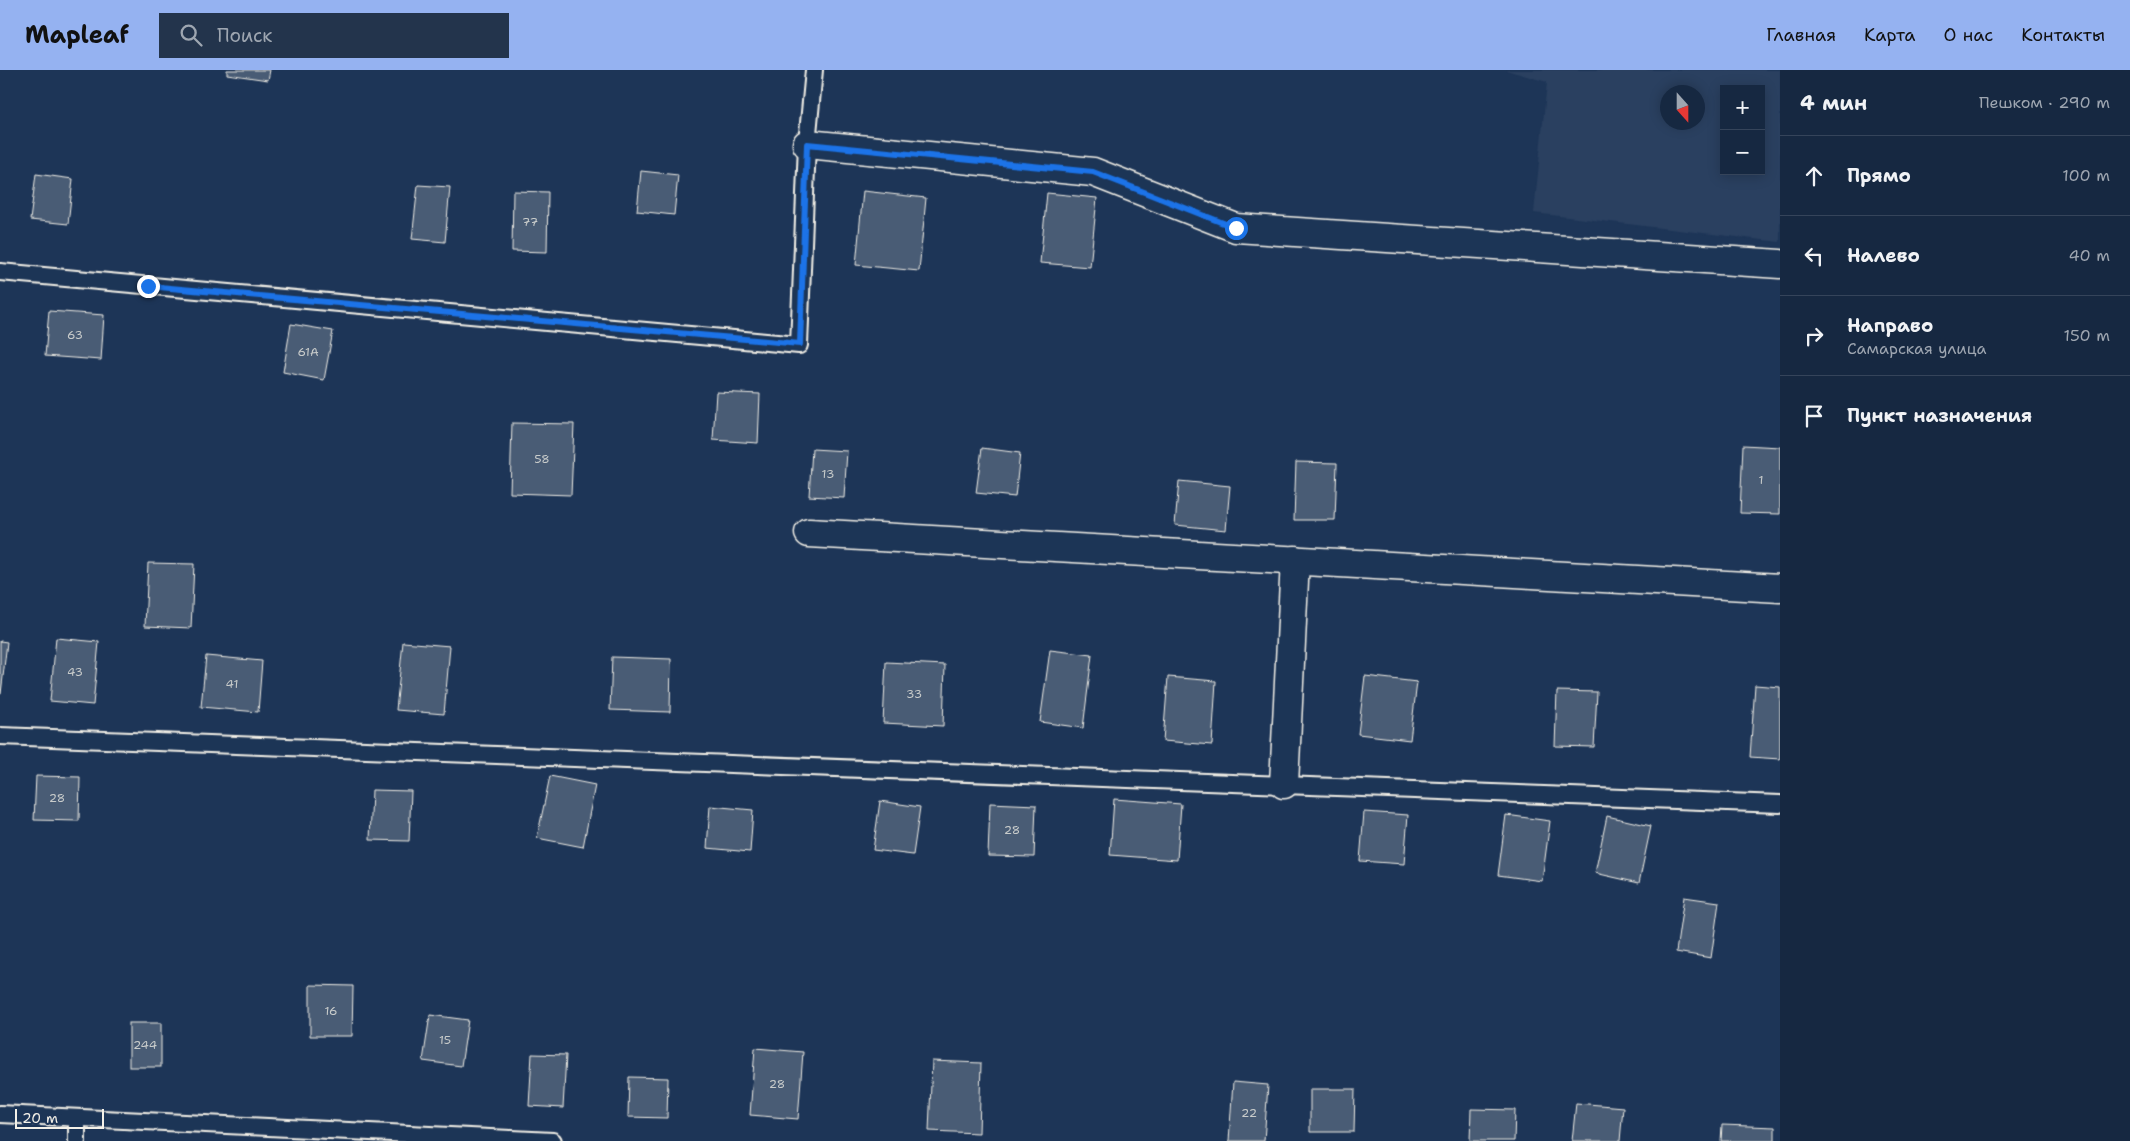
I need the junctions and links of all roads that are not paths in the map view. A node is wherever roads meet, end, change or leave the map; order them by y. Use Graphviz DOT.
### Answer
graph roads {
  1 [pos="814,70"];
  2 [pos="807,144"];
  3 [pos="1780,264"];
  4 [pos="0,272"];
  5 [pos="809,533"];
  6 [pos="1295,560"];
  7 [pos="1780,588"];
  8 [pos="0,736"];
  9 [pos="1284,784"];
  10 [pos="1780,804"];
  11 [pos="0,1114"];
  12 [pos="77,1118"];
  13 [pos="521,1140"];
  14 [pos="77,1141"];
  15 [pos="554,1141"];
  1 -- 2 [label="lane"];
  2 -- 3 [label="street"];
  2 -- 4 [label="lane"];
  5 -- 6 [label="street"];
  6 -- 7 [label="street"];
  6 -- 9 [label="street"];
  8 -- 9 [label="lane"];
  9 -- 10 [label="lane"];
  11 -- 12 [label="lane"];
  12 -- 13 [label="lane"];
  12 -- 14 [label="lane"];
  13 -- 15 [label="lane"];
}
